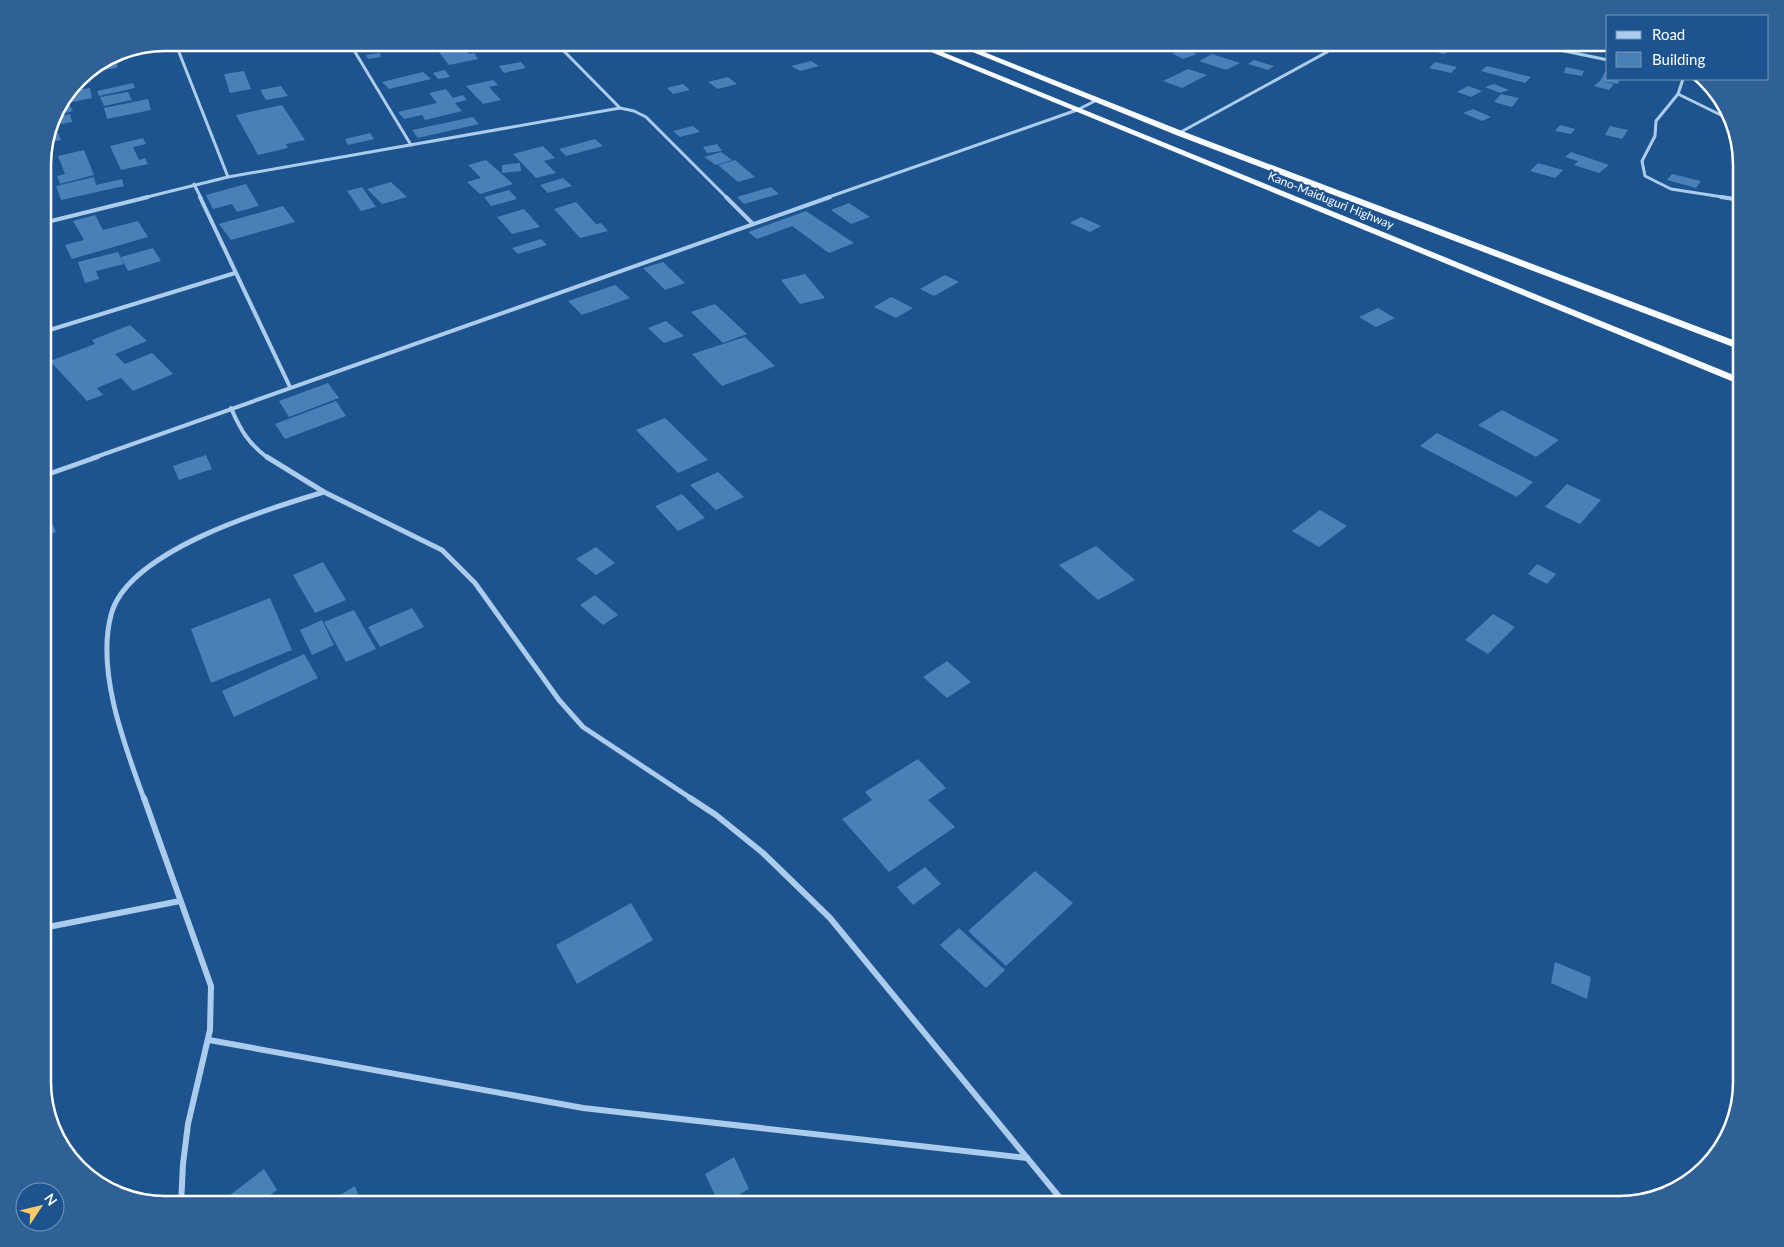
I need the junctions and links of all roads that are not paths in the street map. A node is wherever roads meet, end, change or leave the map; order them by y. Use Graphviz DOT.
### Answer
graph roads {
  1 [pos="179,51"];
  2 [pos="354,51"];
  3 [pos="564,51"];
  4 [pos="932,51"];
  5 [pos="974,51"];
  6 [pos="1328,51"];
  7 [pos="1564,51"];
  8 [pos="1569,52"];
  9 [pos="1606,60"];
  10 [pos="1683,80"];
  11 [pos="1678,94"];
  12 [pos="1097,100"];
  13 [pos="620,108"];
  14 [pos="1077,110"];
  15 [pos="1721,115"];
  16 [pos="1180,133"];
  17 [pos="411,144"];
  18 [pos="228,178"];
  19 [pos="194,184"];
  20 [pos="1733,199"];
  21 [pos="51,221"];
  22 [pos="753,224"];
  23 [pos="235,272"];
  24 [pos="51,330"];
  25 [pos="1733,344"];
  26 [pos="1733,378"];
  27 [pos="290,387"];
  28 [pos="231,408"];
  29 [pos="51,473"];
  30 [pos="324,492"];
  31 [pos="180,901"];
  32 [pos="51,926"];
  33 [pos="209,1040"];
  34 [pos="1027,1158"];
  35 [pos="181,1196"];
  36 [pos="1058,1196"];
  1 -- 18 [label="street"];
  2 -- 17 [label="street"];
  3 -- 13 [label="street"];
  4 -- 14 [label="highway, Kano-Maiduguri Highway"];
  5 -- 12 [label="highway, Kano-Maiduguri Highway"];
  6 -- 16 [label="street"];
  7 -- 8 [label="street"];
  8 -- 9 [label="street"];
  10 -- 11 [label="street"];
  11 -- 15 [label="street"];
  11 -- 20 [label="street"];
  12 -- 14 [label="street"];
  12 -- 16 [label="highway, Kano-Maiduguri Highway"];
  13 -- 17 [label="street"];
  13 -- 22 [label="street"];
  14 -- 22 [label="street"];
  14 -- 26 [label="highway, Kano-Maiduguri Highway"];
  16 -- 25 [label="highway, Kano-Maiduguri Highway"];
  17 -- 18 [label="street"];
  18 -- 19 [label="street"];
  19 -- 21 [label="street"];
  19 -- 23 [label="street"];
  22 -- 27 [label="street"];
  23 -- 24 [label="street"];
  23 -- 27 [label="street"];
  27 -- 28 [label="street"];
  28 -- 29 [label="street"];
  28 -- 30 [label="street"];
  30 -- 31 [label="street"];
  30 -- 34 [label="street"];
  31 -- 32 [label="street"];
  31 -- 33 [label="street"];
  33 -- 34 [label="street"];
  33 -- 35 [label="street"];
  34 -- 36 [label="street"];
}
